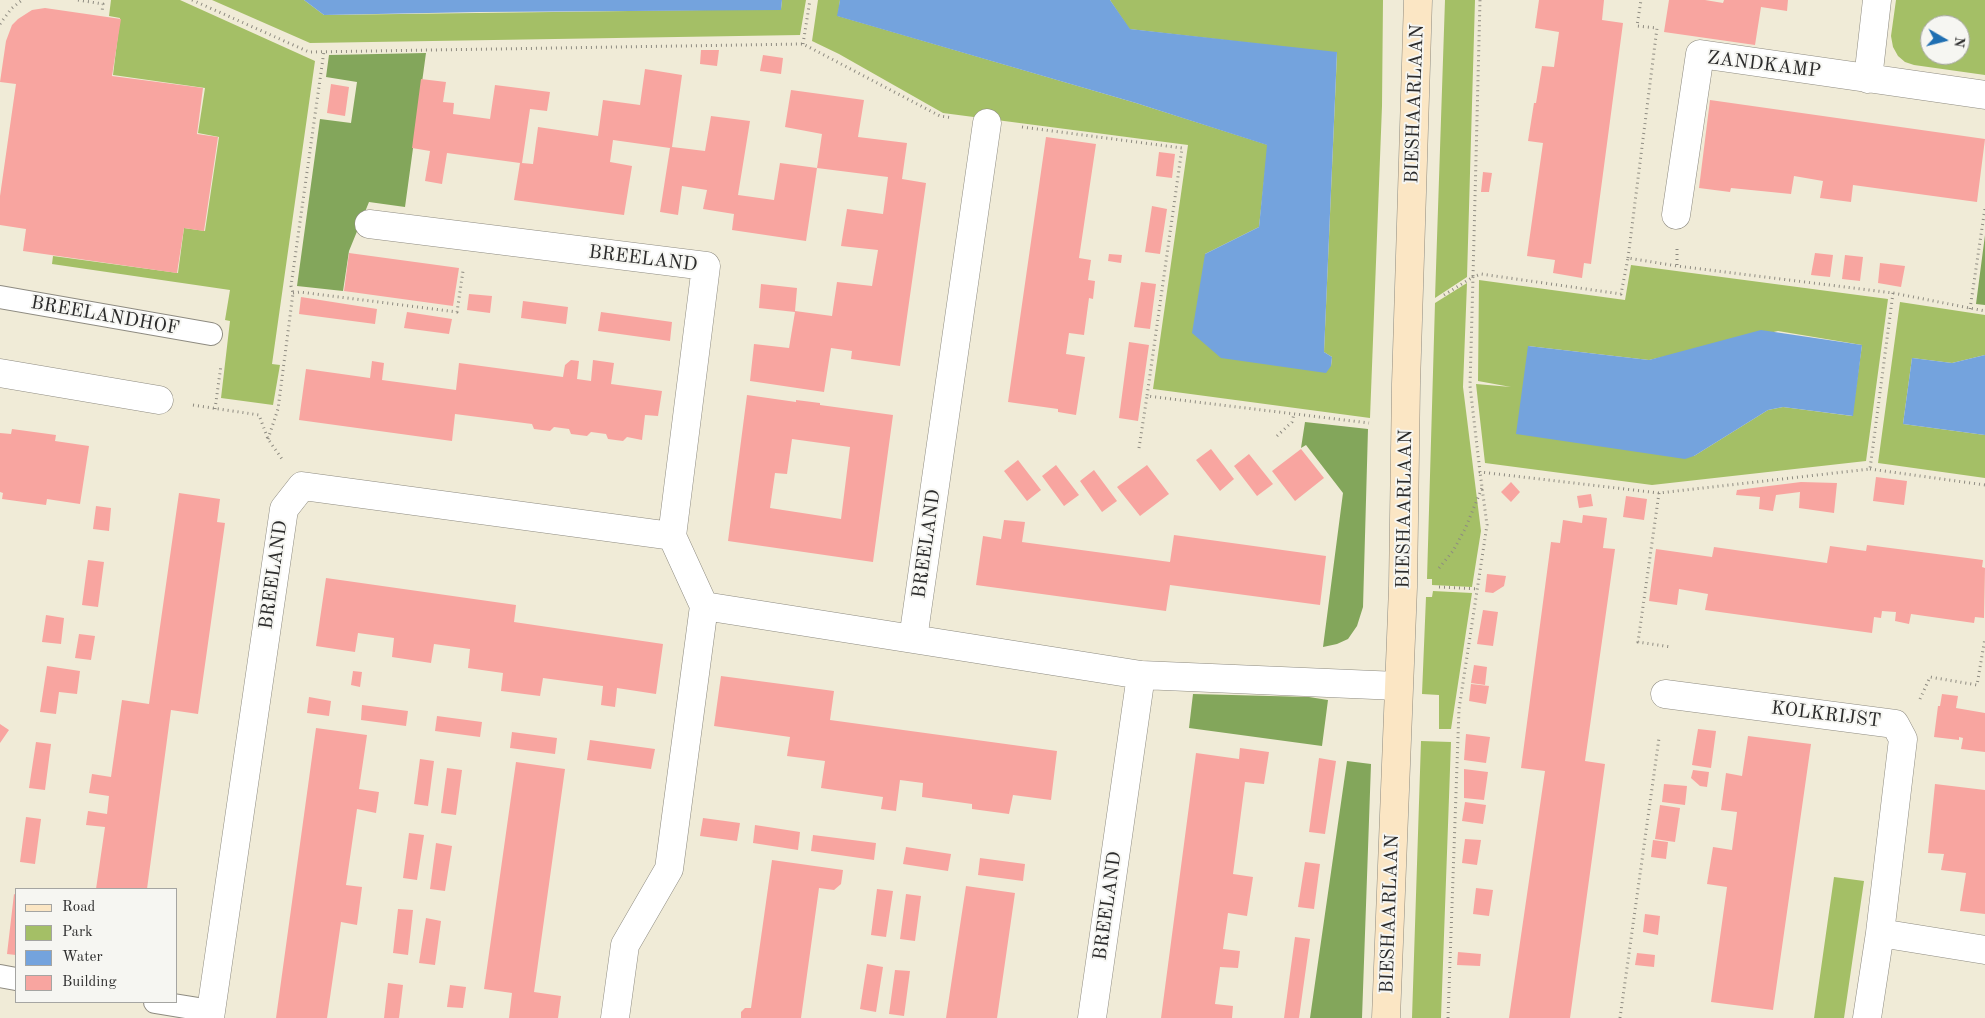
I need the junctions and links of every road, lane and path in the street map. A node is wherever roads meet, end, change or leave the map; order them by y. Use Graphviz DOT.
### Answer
graph roads {
  1 [pos="20,0"];
  2 [pos="78,0"];
  3 [pos="192,0"];
  4 [pos="810,0"];
  5 [pos="1418,0"];
  6 [pos="1480,0"];
  7 [pos="1641,0"];
  8 [pos="1877,0"];
  9 [pos="102,12"];
  10 [pos="0,24"];
  11 [pos="803,44"];
  12 [pos="324,51"];
  13 [pos="1868,79"];
  14 [pos="1985,95"];
  15 [pos="987,123"];
  16 [pos="1985,208"];
  17 [pos="1676,215"];
  18 [pos="369,224"];
  19 [pos="467,236"];
  20 [pos="1628,258"];
  21 [pos="1473,278"];
  22 [pos="293,293"];
  23 [pos="1893,293"];
  24 [pos="0,297"];
  25 [pos="1970,309"];
  26 [pos="1985,311"];
  27 [pos="211,334"];
  28 [pos="0,373"];
  29 [pos="1146,396"];
  30 [pos="159,400"];
  31 [pos="214,408"];
  32 [pos="1294,414"];
  33 [pos="1407,428"];
  34 [pos="1278,436"];
  35 [pos="268,439"];
  36 [pos="1139,448"];
  37 [pos="1870,470"];
  38 [pos="1480,472"];
  39 [pos="1985,485"];
  40 [pos="302,486"];
  41 [pos="1482,487"];
  42 [pos="1659,493"];
  43 [pos="672,536"];
  44 [pos="1435,575"];
  45 [pos="1435,587"];
  46 [pos="1478,589"];
  47 [pos="704,606"];
  48 [pos="1985,638"];
  49 [pos="913,639"];
  50 [pos="1671,647"];
  51 [pos="1141,675"];
  52 [pos="1398,686"];
  53 [pos="1665,694"];
  54 [pos="1658,738"];
  55 [pos="1903,739"];
  56 [pos="1880,933"];
  57 [pos="1985,950"];
  58 [pos="0,976"];
  59 [pos="15,979"];
  60 [pos="160,1003"];
  61 [pos="211,1014"];
  62 [pos="615,1018"];
  63 [pos="1092,1018"];
  64 [pos="1386,1018"];
  65 [pos="1448,1018"];
  66 [pos="1620,1018"];
  67 [pos="1866,1018"];
  1 -- 10 [label="path"];
  2 -- 9 [label="path"];
  3 -- 12 [label="path"];
  4 -- 11 [label="path"];
  5 -- 33 [label="street, BIESHAARLAAN"];
  6 -- 21 [label="path"];
  7 -- 20 [label="path"];
  8 -- 13 [label="street"];
  11 -- 12 [label="path"];
  11 -- 15 [label="path"];
  12 -- 22 [label="path"];
  13 -- 14 [label="street, ZANDKAMP"];
  13 -- 17 [label="street, ZANDKAMP"];
  15 -- 29 [label="path"];
  15 -- 49 [label="street, BREELAND"];
  16 -- 25 [label="path"];
  18 -- 19 [label="street, BREELAND"];
  19 -- 22 [label="path"];
  19 -- 43 [label="street, BREELAND"];
  20 -- 21 [label="path"];
  20 -- 23 [label="path"];
  21 -- 38 [label="path"];
  22 -- 35 [label="path"];
  23 -- 25 [label="path"];
  23 -- 37 [label="path"];
  24 -- 27 [label="lane, BREELANDHOF"];
  25 -- 26 [label="path"];
  27 -- 31 [label="path"];
  28 -- 30 [label="street"];
  29 -- 32 [label="path"];
  29 -- 36 [label="path"];
  30 -- 31 [label="path"];
  31 -- 35 [label="path"];
  32 -- 33 [label="path"];
  32 -- 34 [label="path"];
  33 -- 52 [label="street, BIESHAARLAAN"];
  35 -- 40 [label="path"];
  37 -- 39 [label="path"];
  37 -- 42 [label="path"];
  38 -- 41 [label="path"];
  38 -- 42 [label="path"];
  40 -- 43 [label="street"];
  40 -- 61 [label="street, BREELAND"];
  41 -- 44 [label="path"];
  41 -- 46 [label="path"];
  42 -- 50 [label="path"];
  43 -- 47 [label="street"];
  45 -- 46 [label="path"];
  46 -- 65 [label="path"];
  47 -- 49 [label="street"];
  47 -- 62 [label="street"];
  48 -- 55 [label="path"];
  49 -- 51 [label="street"];
  51 -- 52 [label="street"];
  51 -- 63 [label="street, BREELAND"];
  52 -- 64 [label="street, BIESHAARLAAN"];
  53 -- 55 [label="street, KOLKRIJST"];
  54 -- 66 [label="path"];
  55 -- 56 [label="street, KOLKRIJST"];
  56 -- 57 [label="street"];
  56 -- 67 [label="street, KOLKRIJST"];
  58 -- 59 [label="lane"];
  60 -- 61 [label="lane, BREELAND"];
}
